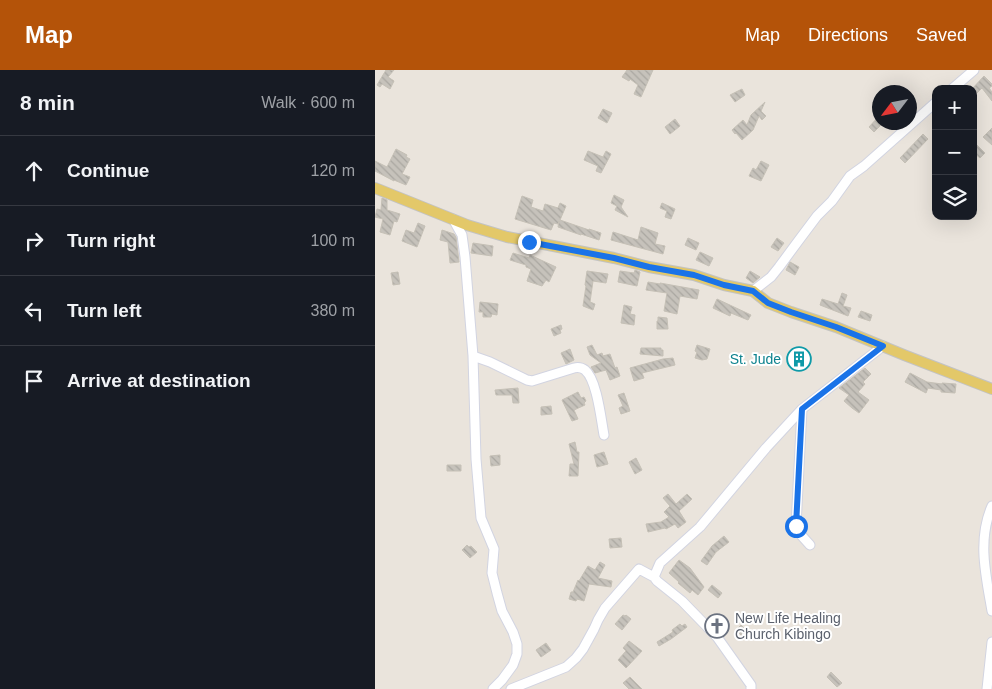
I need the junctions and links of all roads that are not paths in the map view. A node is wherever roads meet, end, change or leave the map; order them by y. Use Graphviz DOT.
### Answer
graph roads {
  1 [pos="974,70"];
  2 [pos="957,85"];
  3 [pos="932,106"];
  4 [pos="375,188"];
  5 [pos="453,219"];
  6 [pos="753,291"];
  7 [pos="883,346"];
  8 [pos="473,356"];
  9 [pos="992,389"];
  10 [pos="802,409"];
  11 [pos="603,435"];
  12 [pos="992,506"];
  13 [pos="810,544"];
  14 [pos="660,563"];
  15 [pos="639,569"];
  16 [pos="654,577"];
  17 [pos="992,611"];
  18 [pos="992,642"];
  19 [pos="493,689"];
  20 [pos="511,689"];
  21 [pos="751,689"];
  22 [pos="987,689"];
  1 -- 2 [label="street"];
  3 -- 6 [label="street"];
  4 -- 5 [label="main road"];
  5 -- 6 [label="main road"];
  5 -- 8 [label="street"];
  6 -- 7 [label="main road"];
  7 -- 9 [label="main road"];
  7 -- 10 [label="street"];
  8 -- 11 [label="street"];
  8 -- 19 [label="street"];
  10 -- 13 [label="street"];
  10 -- 14 [label="street"];
  12 -- 17 [label="street"];
  14 -- 15 [label="street"];
  14 -- 16 [label="street"];
  15 -- 16 [label="street"];
  15 -- 20 [label="street"];
  16 -- 21 [label="street"];
  18 -- 22 [label="street"];
}
